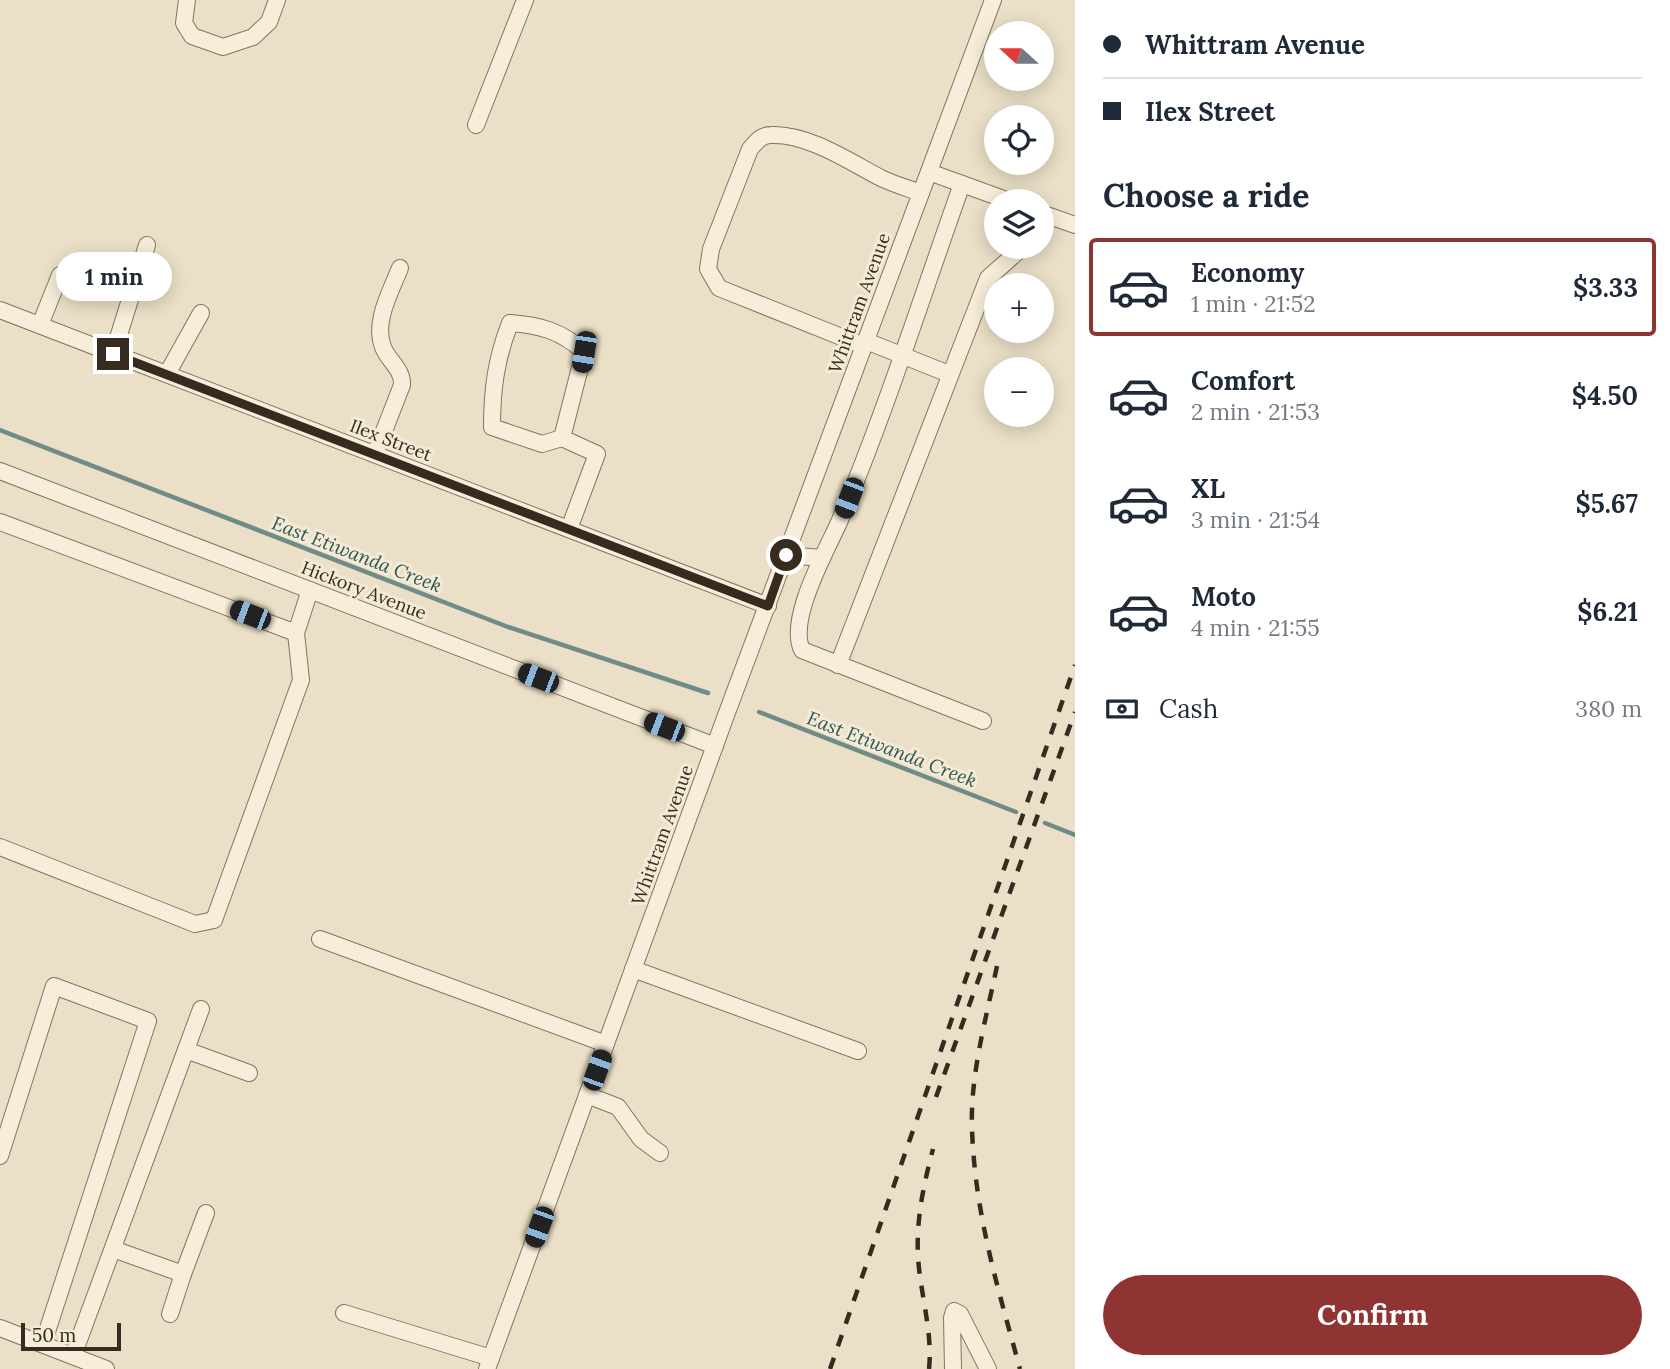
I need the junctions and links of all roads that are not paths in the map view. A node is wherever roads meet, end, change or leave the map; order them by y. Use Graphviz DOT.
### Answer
graph roads {
  1 [pos="187,0"];
  2 [pos="277,0"];
  3 [pos="525,0"];
  4 [pos="993,0"];
  5 [pos="476,125"];
  6 [pos="929,172"];
  7 [pos="962,184"];
  8 [pos="984,192"];
  9 [pos="921,193"];
  10 [pos="1054,217"];
  11 [pos="1075,225"];
  12 [pos="147,245"];
  13 [pos="1009,259"];
  14 [pos="400,268"];
  15 [pos="60,275"];
  16 [pos="0,310"];
  17 [pos="201,313"];
  18 [pos="40,325"];
  19 [pos="865,344"];
  20 [pos="113,354"];
  21 [pos="901,354"];
  22 [pos="949,373"];
  23 [pos="167,374"];
  24 [pos="562,438"];
  25 [pos="375,454"];
  26 [pos="0,471"];
  27 [pos="0,522"];
  28 [pos="569,529"];
  29 [pos="786,555"];
  30 [pos="822,558"];
  31 [pos="310,590"];
  32 [pos="768,606"];
  33 [pos="296,633"];
  34 [pos="838,665"];
  35 [pos="983,721"];
  36 [pos="715,746"];
  37 [pos="0,848"];
  38 [pos="320,939"];
  39 [pos="634,969"];
  40 [pos="201,1009"];
  41 [pos="606,1044"];
  42 [pos="186,1050"];
  43 [pos="858,1051"];
  44 [pos="249,1073"];
  45 [pos="587,1096"];
  46 [pos="660,1153"];
  47 [pos="0,1156"];
  48 [pos="206,1213"];
  49 [pos="113,1249"];
  50 [pos="183,1274"];
  51 [pos="344,1313"];
  52 [pos="170,1314"];
  53 [pos="0,1328"];
  54 [pos="43,1344"];
  55 [pos="73,1356"];
  56 [pos="489,1363"];
  57 [pos="106,1369"];
  58 [pos="953,1369"];
  59 [pos="988,1369"];
  1 -- 2 [label="street"];
  3 -- 5 [label="street"];
  4 -- 6 [label="street, Whittram Avenue"];
  6 -- 7 [label="street"];
  6 -- 9 [label="street, Whittram Avenue"];
  7 -- 8 [label="street"];
  7 -- 21 [label="street"];
  9 -- 19 [label="street, Whittram Avenue"];
  9 -- 19 [label="street"];
  10 -- 11 [label="street"];
  12 -- 20 [label="street"];
  13 -- 22 [label="street"];
  14 -- 25 [label="street"];
  15 -- 18 [label="street"];
  16 -- 18 [label="street, Ilex Street"];
  17 -- 23 [label="street"];
  18 -- 20 [label="street, Ilex Street"];
  19 -- 21 [label="street"];
  19 -- 29 [label="street, Whittram Avenue"];
  20 -- 23 [label="street, Ilex Street"];
  21 -- 22 [label="street"];
  21 -- 30 [label="street"];
  22 -- 34 [label="street"];
  23 -- 25 [label="street, Ilex Street"];
  24 -- 24 [label="street"];
  24 -- 28 [label="street"];
  25 -- 28 [label="street, Ilex Street"];
  26 -- 31 [label="street, Hickory Avenue"];
  27 -- 33 [label="street"];
  28 -- 32 [label="street, Ilex Street"];
  29 -- 30 [label="street"];
  29 -- 32 [label="street, Whittram Avenue"];
  30 -- 34 [label="street"];
  31 -- 33 [label="street"];
  31 -- 36 [label="street, Hickory Avenue"];
  32 -- 36 [label="street, Whittram Avenue"];
  33 -- 37 [label="street"];
  34 -- 35 [label="street"];
  36 -- 39 [label="street, Whittram Avenue"];
  38 -- 41 [label="street"];
  39 -- 41 [label="street, Whittram Avenue"];
  39 -- 43 [label="street"];
  40 -- 42 [label="street"];
  41 -- 45 [label="street, Whittram Avenue"];
  42 -- 44 [label="street"];
  42 -- 49 [label="street"];
  45 -- 46 [label="street"];
  45 -- 56 [label="street, Whittram Avenue"];
  47 -- 54 [label="street"];
  48 -- 50 [label="street"];
  49 -- 50 [label="street"];
  49 -- 55 [label="street"];
  50 -- 52 [label="street"];
  51 -- 56 [label="street"];
  53 -- 54 [label="street"];
  54 -- 55 [label="street"];
  55 -- 57 [label="street"];
  58 -- 59 [label="street"];
}
